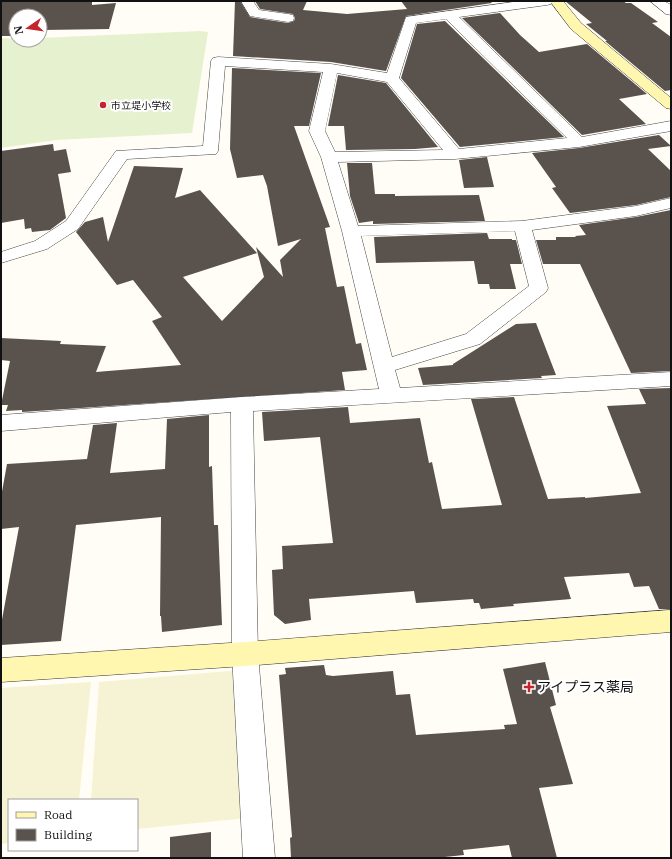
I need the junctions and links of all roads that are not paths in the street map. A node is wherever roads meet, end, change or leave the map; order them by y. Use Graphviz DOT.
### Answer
graph roads {
  1 [pos="247,1"];
  2 [pos="547,1"];
  3 [pos="556,1"];
  4 [pos="656,1"];
  5 [pos="671,12"];
  6 [pos="449,15"];
  7 [pos="288,18"];
  8 [pos="331,68"];
  9 [pos="392,78"];
  10 [pos="671,105"];
  11 [pos="671,126"];
  12 [pos="579,142"];
  13 [pos="455,154"];
  14 [pos="329,157"];
  15 [pos="671,203"];
  16 [pos="522,226"];
  17 [pos="351,231"];
  18 [pos="1,258"];
  19 [pos="384,366"];
  20 [pos="671,379"];
  21 [pos="391,395"];
  22 [pos="242,404"];
  23 [pos="1,423"];
  24 [pos="671,621"];
  25 [pos="245,654"];
  26 [pos="1,670"];
  27 [pos="259,858"];
  1 -- 7 [label="street"];
  2 -- 6 [label="street"];
  3 -- 10 [label="street"];
  4 -- 5 [label="street"];
  6 -- 9 [label="street"];
  6 -- 12 [label="street"];
  8 -- 9 [label="street"];
  8 -- 14 [label="street"];
  8 -- 18 [label="street"];
  9 -- 13 [label="street"];
  11 -- 12 [label="street"];
  12 -- 13 [label="street"];
  13 -- 14 [label="street"];
  14 -- 17 [label="street"];
  15 -- 16 [label="street"];
  16 -- 17 [label="street"];
  16 -- 19 [label="street"];
  17 -- 19 [label="street"];
  19 -- 21 [label="street"];
  20 -- 21 [label="street"];
  21 -- 22 [label="street"];
  22 -- 23 [label="street"];
  22 -- 25 [label="street"];
  24 -- 25 [label="street"];
  25 -- 26 [label="street"];
  25 -- 27 [label="street"];
}
